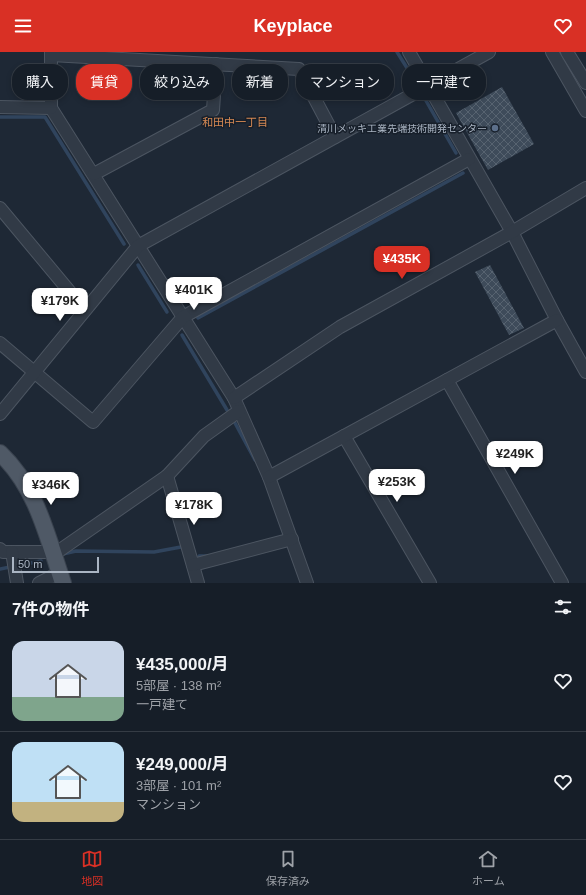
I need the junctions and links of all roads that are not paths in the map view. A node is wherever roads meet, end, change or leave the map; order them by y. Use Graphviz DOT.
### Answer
graph roads {
  1 [pos="409,52"];
  2 [pos="489,52"];
  3 [pos="552,52"];
  4 [pos="567,52"];
  5 [pos="51,53"];
  6 [pos="216,64"];
  7 [pos="224,64"];
  8 [pos="416,64"];
  9 [pos="468,64"];
  10 [pos="586,83"];
  11 [pos="214,100"];
  12 [pos="403,100"];
  13 [pos="437,100"];
  14 [pos="0,107"];
  15 [pos="51,108"];
  16 [pos="586,111"];
  17 [pos="335,137"];
  18 [pos="469,159"];
  19 [pos="94,174"];
  20 [pos="586,188"];
  21 [pos="0,208"];
  22 [pos="512,232"];
  23 [pos="138,246"];
  24 [pos="85,310"];
  25 [pos="183,317"];
  26 [pos="557,320"];
  27 [pos="0,344"];
  28 [pos="586,372"];
  29 [pos="34,373"];
  30 [pos="447,380"];
  31 [pos="234,398"];
  32 [pos="239,411"];
  33 [pos="0,414"];
  34 [pos="344,436"];
  35 [pos="0,453"];
  36 [pos="167,476"];
  37 [pos="269,477"];
  38 [pos="292,539"];
  39 [pos="0,550"];
  40 [pos="12,552"];
  41 [pos="53,553"];
  42 [pos="193,565"];
  43 [pos="61,578"];
  44 [pos="17,583"];
  45 [pos="39,583"];
  46 [pos="198,583"];
  47 [pos="307,583"];
  48 [pos="430,583"];
  49 [pos="562,583"];
  1 -- 8 [label="street"];
  2 -- 9 [label="street"];
  3 -- 16 [label="street"];
  4 -- 10 [label="street"];
  5 -- 6 [label="street"];
  5 -- 15 [label="street"];
  7 -- 17 [label="street"];
  11 -- 19 [label="street"];
  12 -- 17 [label="street"];
  13 -- 18 [label="street"];
  14 -- 15 [label="street"];
  15 -- 19 [label="street"];
  17 -- 23 [label="street"];
  18 -- 22 [label="street"];
  18 -- 25 [label="street"];
  19 -- 23 [label="street"];
  20 -- 22 [label="street"];
  21 -- 24 [label="street"];
  22 -- 26 [label="street"];
  22 -- 31 [label="street"];
  23 -- 24 [label="street"];
  23 -- 25 [label="street"];
  24 -- 29 [label="street"];
  25 -- 29 [label="street"];
  25 -- 31 [label="street"];
  26 -- 28 [label="street"];
  26 -- 30 [label="street"];
  27 -- 29 [label="street"];
  29 -- 33 [label="street"];
  30 -- 34 [label="street"];
  30 -- 49 [label="street"];
  31 -- 32 [label="street"];
  32 -- 36 [label="street"];
  32 -- 37 [label="street"];
  34 -- 37 [label="street"];
  34 -- 48 [label="street"];
  35 -- 41 [label="main road"];
  36 -- 41 [label="street"];
  36 -- 42 [label="street"];
  37 -- 38 [label="street"];
  38 -- 42 [label="street"];
  38 -- 47 [label="street"];
  39 -- 40 [label="street"];
  40 -- 41 [label="street"];
  40 -- 44 [label="street"];
  41 -- 43 [label="main road"];
  42 -- 46 [label="street"];
  43 -- 45 [label="street"];
}
